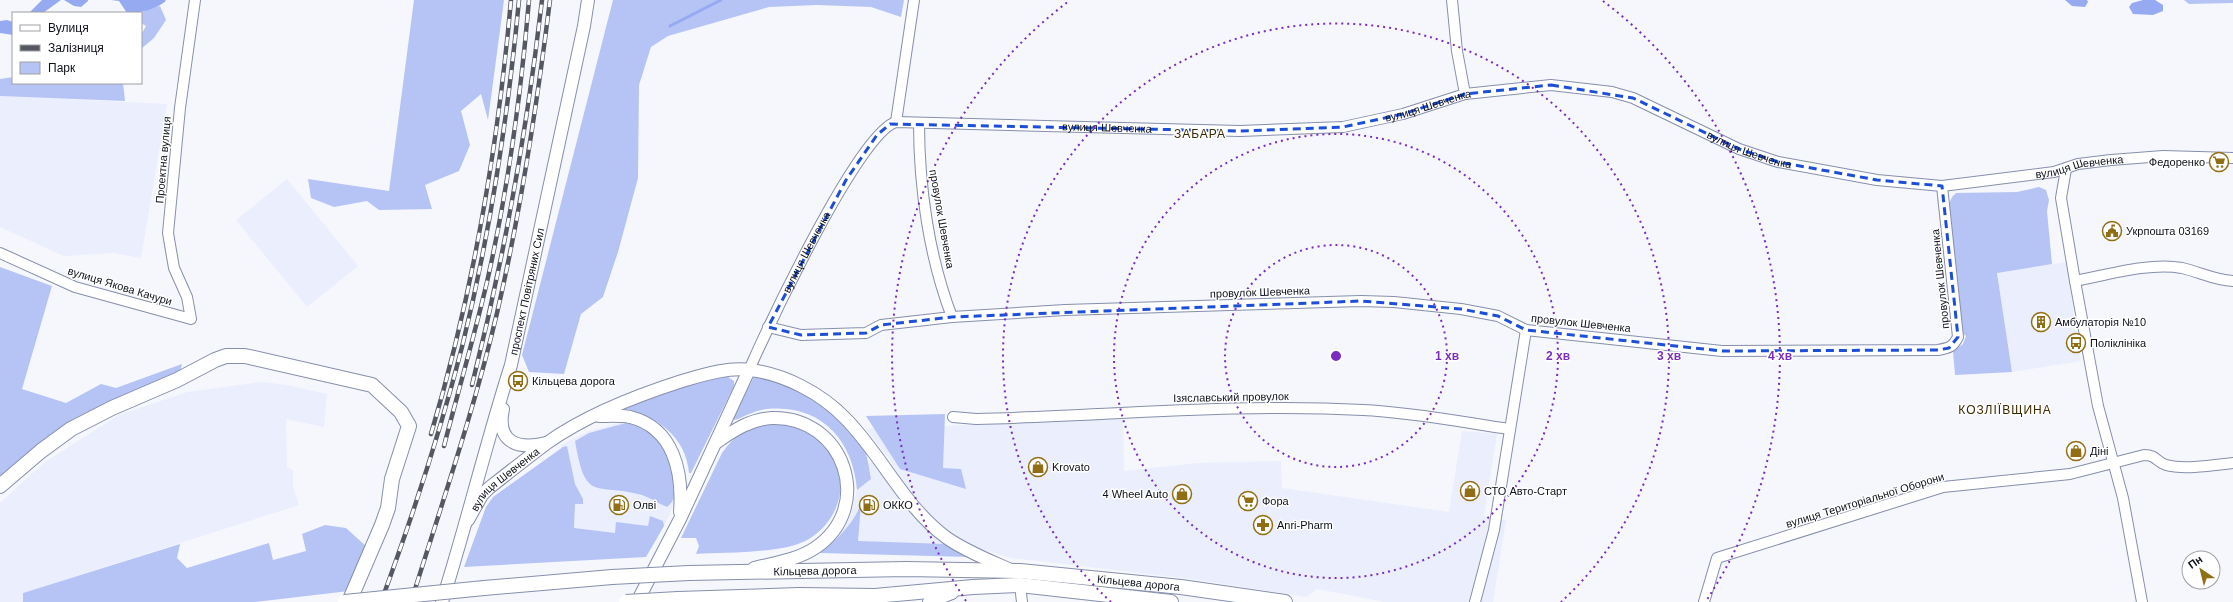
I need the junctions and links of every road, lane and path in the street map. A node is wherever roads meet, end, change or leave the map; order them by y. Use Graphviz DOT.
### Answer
graph roads {
  1 [pos="195,0"];
  2 [pos="588,0"];
  3 [pos="914,0"];
  4 [pos="1452,0"];
  5 [pos="1465,94"];
  6 [pos="896,122"];
  7 [pos="919,123"];
  8 [pos="2233,158"];
  9 [pos="2066,169"];
  10 [pos="1942,186"];
  11 [pos="0,253"];
  12 [pos="2075,281"];
  13 [pos="2233,281"];
  14 [pos="952,317"];
  15 [pos="191,319"];
  16 [pos="768,327"];
  17 [pos="1526,330"];
  18 [pos="511,365"];
  19 [pos="749,370"];
  20 [pos="592,417"];
  21 [pos="953,417"];
  22 [pos="1510,429"];
  23 [pos="717,442"];
  24 [pos="547,443"];
  25 [pos="2114,462"];
  26 [pos="2233,463"];
  27 [pos="0,486"];
  28 [pos="680,519"];
  29 [pos="468,520"];
  30 [pos="744,571"];
  31 [pos="1014,571"];
  32 [pos="1020,585"];
  33 [pos="973,587"];
  34 [pos="345,602"];
  35 [pos="349,602"];
  36 [pos="442,602"];
  37 [pos="626,602"];
  38 [pos="636,602"];
  39 [pos="929,602"];
  40 [pos="1022,602"];
  41 [pos="1171,602"];
  42 [pos="1285,602"];
  43 [pos="1475,602"];
  44 [pos="1704,602"];
  45 [pos="2142,602"];
  1 -- 15 [label="street, Проектна вулиця"];
  2 -- 18 [label="main road, проспект Повітряних Сил"];
  3 -- 6 [label="street"];
  4 -- 5 [label="street"];
  5 -- 7 [label="street, вулиця Шевченка"];
  5 -- 10 [label="street, вулиця Шевченка"];
  6 -- 7 [label="street, вулиця Шевченка"];
  6 -- 16 [label="street, вулиця Шевченка"];
  7 -- 14 [label="street, провулок Шевченка"];
  8 -- 9 [label="street, вулиця Шевченка"];
  9 -- 10 [label="street, вулиця Шевченка"];
  9 -- 12 [label="street"];
  10 -- 17 [label="street, провулок Шевченка"];
  11 -- 15 [label="street, вулиця Якова Качури"];
  12 -- 13 [label="street"];
  12 -- 25 [label="street"];
  14 -- 16 [label="street, провулок Шевченка"];
  14 -- 17 [label="street, провулок Шевченка"];
  16 -- 19 [label="street, вулиця Шевченка"];
  17 -- 22 [label="street"];
  18 -- 24 [label="main road, вулиця Шевченка"];
  18 -- 29 [label="main road, проспект Повітряних Сил"];
  19 -- 20 [label="main road, вулиця Шевченка"];
  19 -- 23 [label="main road, вулиця Шевченка"];
  19 -- 31 [label="main road"];
  20 -- 24 [label="main road, вулиця Шевченка"];
  20 -- 28 [label="main road"];
  21 -- 22 [label="street, Ізяславський провулок"];
  22 -- 43 [label="street"];
  23 -- 28 [label="main road, вулиця Шевченка"];
  23 -- 30 [label="main road"];
  24 -- 29 [label="main road, вулиця Шевченка"];
  25 -- 26 [label="street"];
  25 -- 44 [label="street, вулиця Територіальної Оборони"];
  25 -- 45 [label="street"];
  27 -- 35 [label="highway"];
  28 -- 38 [label="main road, вулиця Шевченка"];
  29 -- 36 [label="main road, проспект Повітряних Сил"];
  30 -- 31 [label="highway, Кільцева дорога"];
  30 -- 34 [label="highway, Кільцева дорога, bridge"];
  31 -- 42 [label="highway, Кільцева дорога"];
  32 -- 33 [label="highway, Кільцева дорога"];
  32 -- 40 [label="street"];
  32 -- 41 [label="highway, Кільцева дорога"];
  33 -- 37 [label="highway, Кільцева дорога, bridge"];
  33 -- 39 [label="main road"];
}
